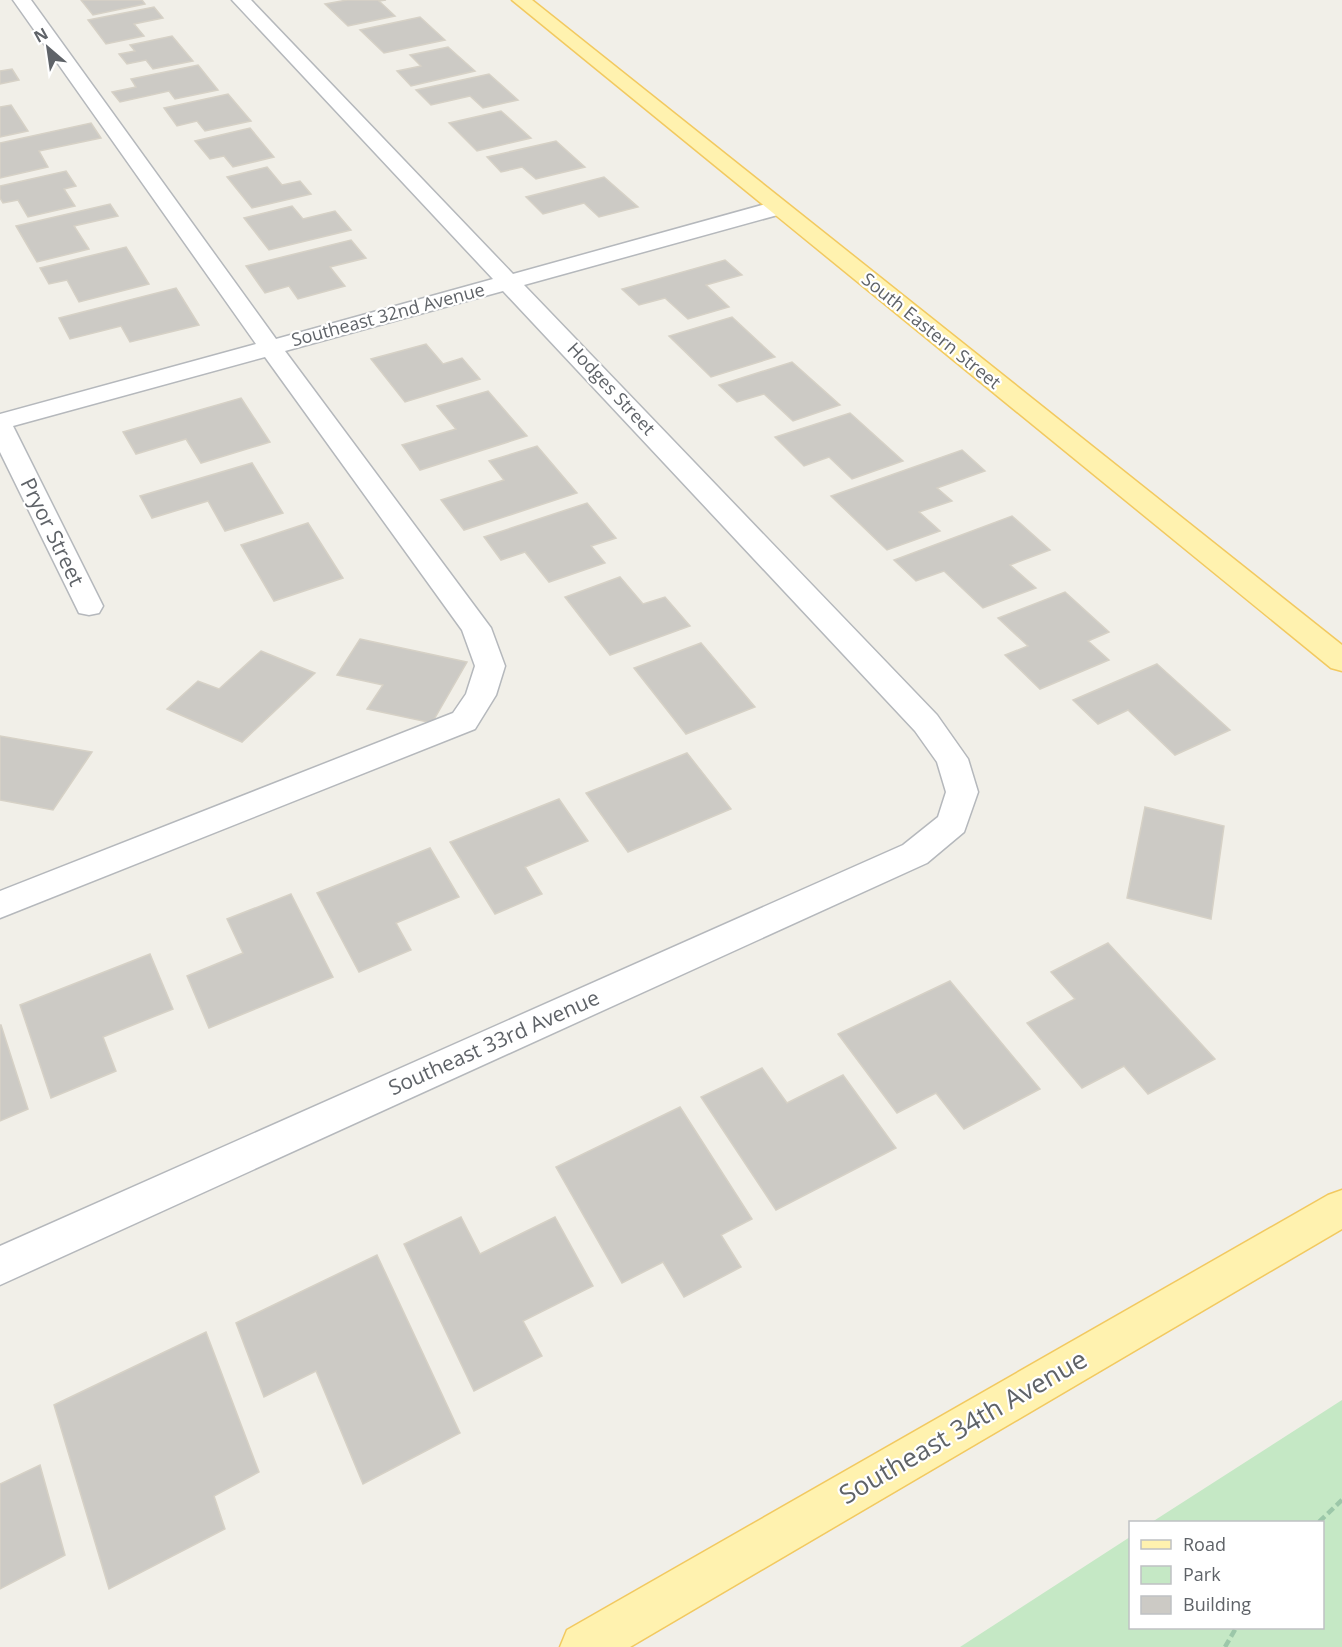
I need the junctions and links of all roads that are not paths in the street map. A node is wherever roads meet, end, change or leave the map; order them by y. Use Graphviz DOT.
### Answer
graph roads {
  1 [pos="22,0"];
  2 [pos="241,0"];
  3 [pos="521,0"];
  4 [pos="777,208"];
  5 [pos="510,282"];
  6 [pos="270,347"];
  7 [pos="0,424"];
  8 [pos="89,606"];
  9 [pos="1342,661"];
  10 [pos="962,792"];
  11 [pos="0,905"];
  12 [pos="1342,1208"];
  13 [pos="0,1266"];
  14 [pos="584,1647"];
  1 -- 6 [label="street"];
  2 -- 5 [label="street, Hodges Street"];
  3 -- 4 [label="main road, South Eastern Street"];
  4 -- 5 [label="street, Southeast 32nd Avenue"];
  4 -- 9 [label="main road, South Eastern Street"];
  5 -- 6 [label="street, Southeast 32nd Avenue"];
  5 -- 10 [label="street, Hodges Street"];
  6 -- 7 [label="street, Southeast 32nd Avenue"];
  6 -- 11 [label="street"];
  7 -- 8 [label="street, Pryor Street"];
  10 -- 13 [label="street, Southeast 33rd Avenue"];
  12 -- 14 [label="main road, Southeast 34th Avenue"];
}
